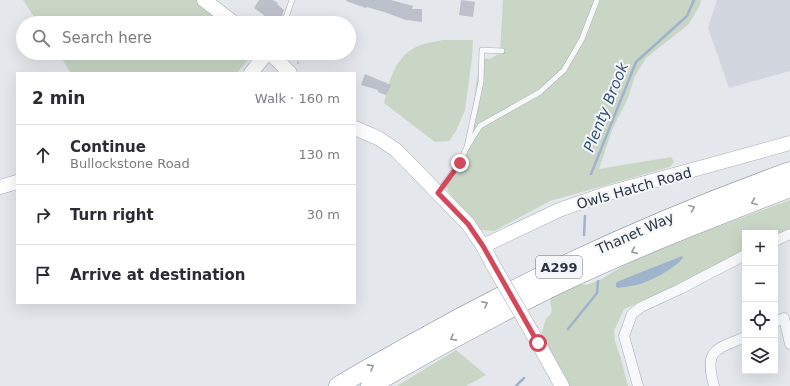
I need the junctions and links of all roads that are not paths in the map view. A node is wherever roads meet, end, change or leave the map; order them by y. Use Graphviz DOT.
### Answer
graph roads {
  1 [pos="204,0"];
  2 [pos="292,0"];
  3 [pos="597,0"];
  4 [pos="225,16"];
  5 [pos="286,16"];
  6 [pos="502,51"];
  7 [pos="263,60"];
  8 [pos="276,60"];
  9 [pos="252,72"];
  10 [pos="289,72"];
  11 [pos="362,134"];
  12 [pos="790,143"];
  13 [pos="466,146"];
  14 [pos="790,171"];
  15 [pos="16,182"];
  16 [pos="0,187"];
  17 [pos="790,188"];
  18 [pos="438,193"];
  19 [pos="790,234"];
  20 [pos="778,240"];
  21 [pos="483,246"];
  22 [pos="742,257"];
  23 [pos="779,320"];
  24 [pos="743,338"];
  25 [pos="790,344"];
  26 [pos="338,386"];
  27 [pos="370,386"];
  28 [pos="562,386"];
  29 [pos="638,386"];
  30 [pos="714,386"];
  1 -- 4 [label="street"];
  2 -- 5 [label="lane"];
  3 -- 13 [label="lane"];
  6 -- 13 [label="lane"];
  7 -- 9 [label="street"];
  8 -- 10 [label="street"];
  11 -- 18 [label="street"];
  12 -- 21 [label="street, Owls Hatch Road"];
  13 -- 18 [label="lane"];
  26 -- 14 [label="highway, Thanet Way / A299, one-way"];
  15 -- 16 [label="street"];
  17 -- 27 [label="highway, Thanet Way / A299, one-way"];
  18 -- 21 [label="street"];
  19 -- 20 [label="street"];
  21 -- 28 [label="street, bridge"];
  22 -- 29 [label="street"];
  23 -- 25 [label="street"];
  24 -- 30 [label="street"];
}
